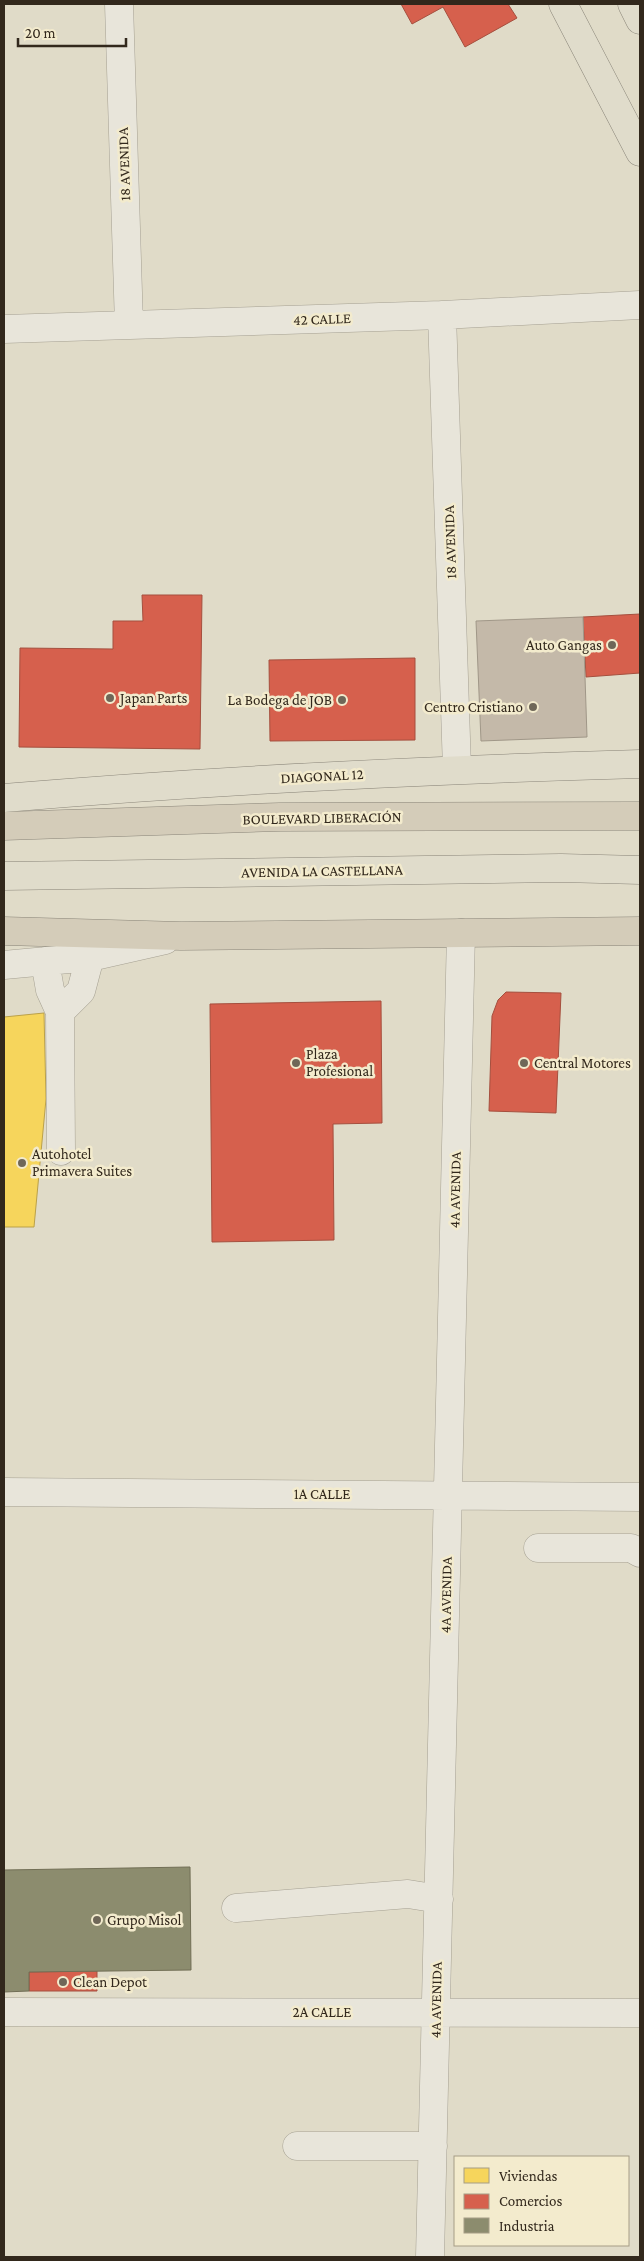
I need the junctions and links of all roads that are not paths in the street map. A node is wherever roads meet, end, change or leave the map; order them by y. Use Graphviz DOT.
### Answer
graph roads {
  1 [pos="119,4"];
  2 [pos="563,4"];
  3 [pos="632,4"];
  4 [pos="640,20"];
  5 [pos="640,152"];
  6 [pos="640,305"];
  7 [pos="442,315"];
  8 [pos="129,325"];
  9 [pos="4,328"];
  10 [pos="640,764"];
  11 [pos="457,769"];
  12 [pos="4,798"];
  13 [pos="640,816"];
  14 [pos="4,826"];
  15 [pos="640,870"];
  16 [pos="4,876"];
  17 [pos="4,930"];
  18 [pos="640,931"];
  19 [pos="461,933"];
  20 [pos="182,936"];
  21 [pos="90,957"];
  22 [pos="46,961"];
  23 [pos="4,966"];
  24 [pos="60,1012"];
  25 [pos="61,1151"];
  26 [pos="4,1492"];
  27 [pos="448,1495"];
  28 [pos="640,1497"];
  29 [pos="538,1548"];
  30 [pos="640,1553"];
  31 [pos="439,1899"];
  32 [pos="236,1908"];
  33 [pos="4,2012"];
  34 [pos="436,2012"];
  35 [pos="640,2012"];
  36 [pos="298,2146"];
  37 [pos="433,2146"];
  38 [pos="430,2257"];
  1 -- 8 [label="street, 18 AVENIDA"];
  2 -- 5 [label="main road"];
  3 -- 4 [label="main road"];
  6 -- 7 [label="street, 42 CALLE"];
  7 -- 8 [label="street, 42 CALLE"];
  7 -- 11 [label="street, 18 AVENIDA"];
  8 -- 9 [label="street, 42 CALLE"];
  10 -- 11 [label="main road, DIAGONAL 12"];
  11 -- 12 [label="main road, DIAGONAL 12"];
  13 -- 14 [label="highway, BOULEVARD LIBERACIÓN"];
  15 -- 16 [label="main road, AVENIDA LA CASTELLANA"];
  17 -- 20 [label="highway"];
  18 -- 19 [label="highway"];
  19 -- 20 [label="highway"];
  19 -- 27 [label="street, 4A AVENIDA"];
  20 -- 21 [label="street"];
  21 -- 22 [label="street"];
  21 -- 24 [label="street"];
  22 -- 23 [label="street"];
  22 -- 24 [label="street"];
  24 -- 25 [label="street"];
  26 -- 27 [label="street, 1A CALLE"];
  27 -- 28 [label="street, 1A CALLE"];
  27 -- 31 [label="street, 4A AVENIDA"];
  29 -- 30 [label="street"];
  31 -- 32 [label="street"];
  31 -- 34 [label="street, 4A AVENIDA"];
  33 -- 34 [label="street, 2A CALLE"];
  34 -- 35 [label="street, 2A CALLE"];
  34 -- 37 [label="street, 4A AVENIDA"];
  36 -- 37 [label="street"];
  37 -- 38 [label="street, 4A AVENIDA"];
}
